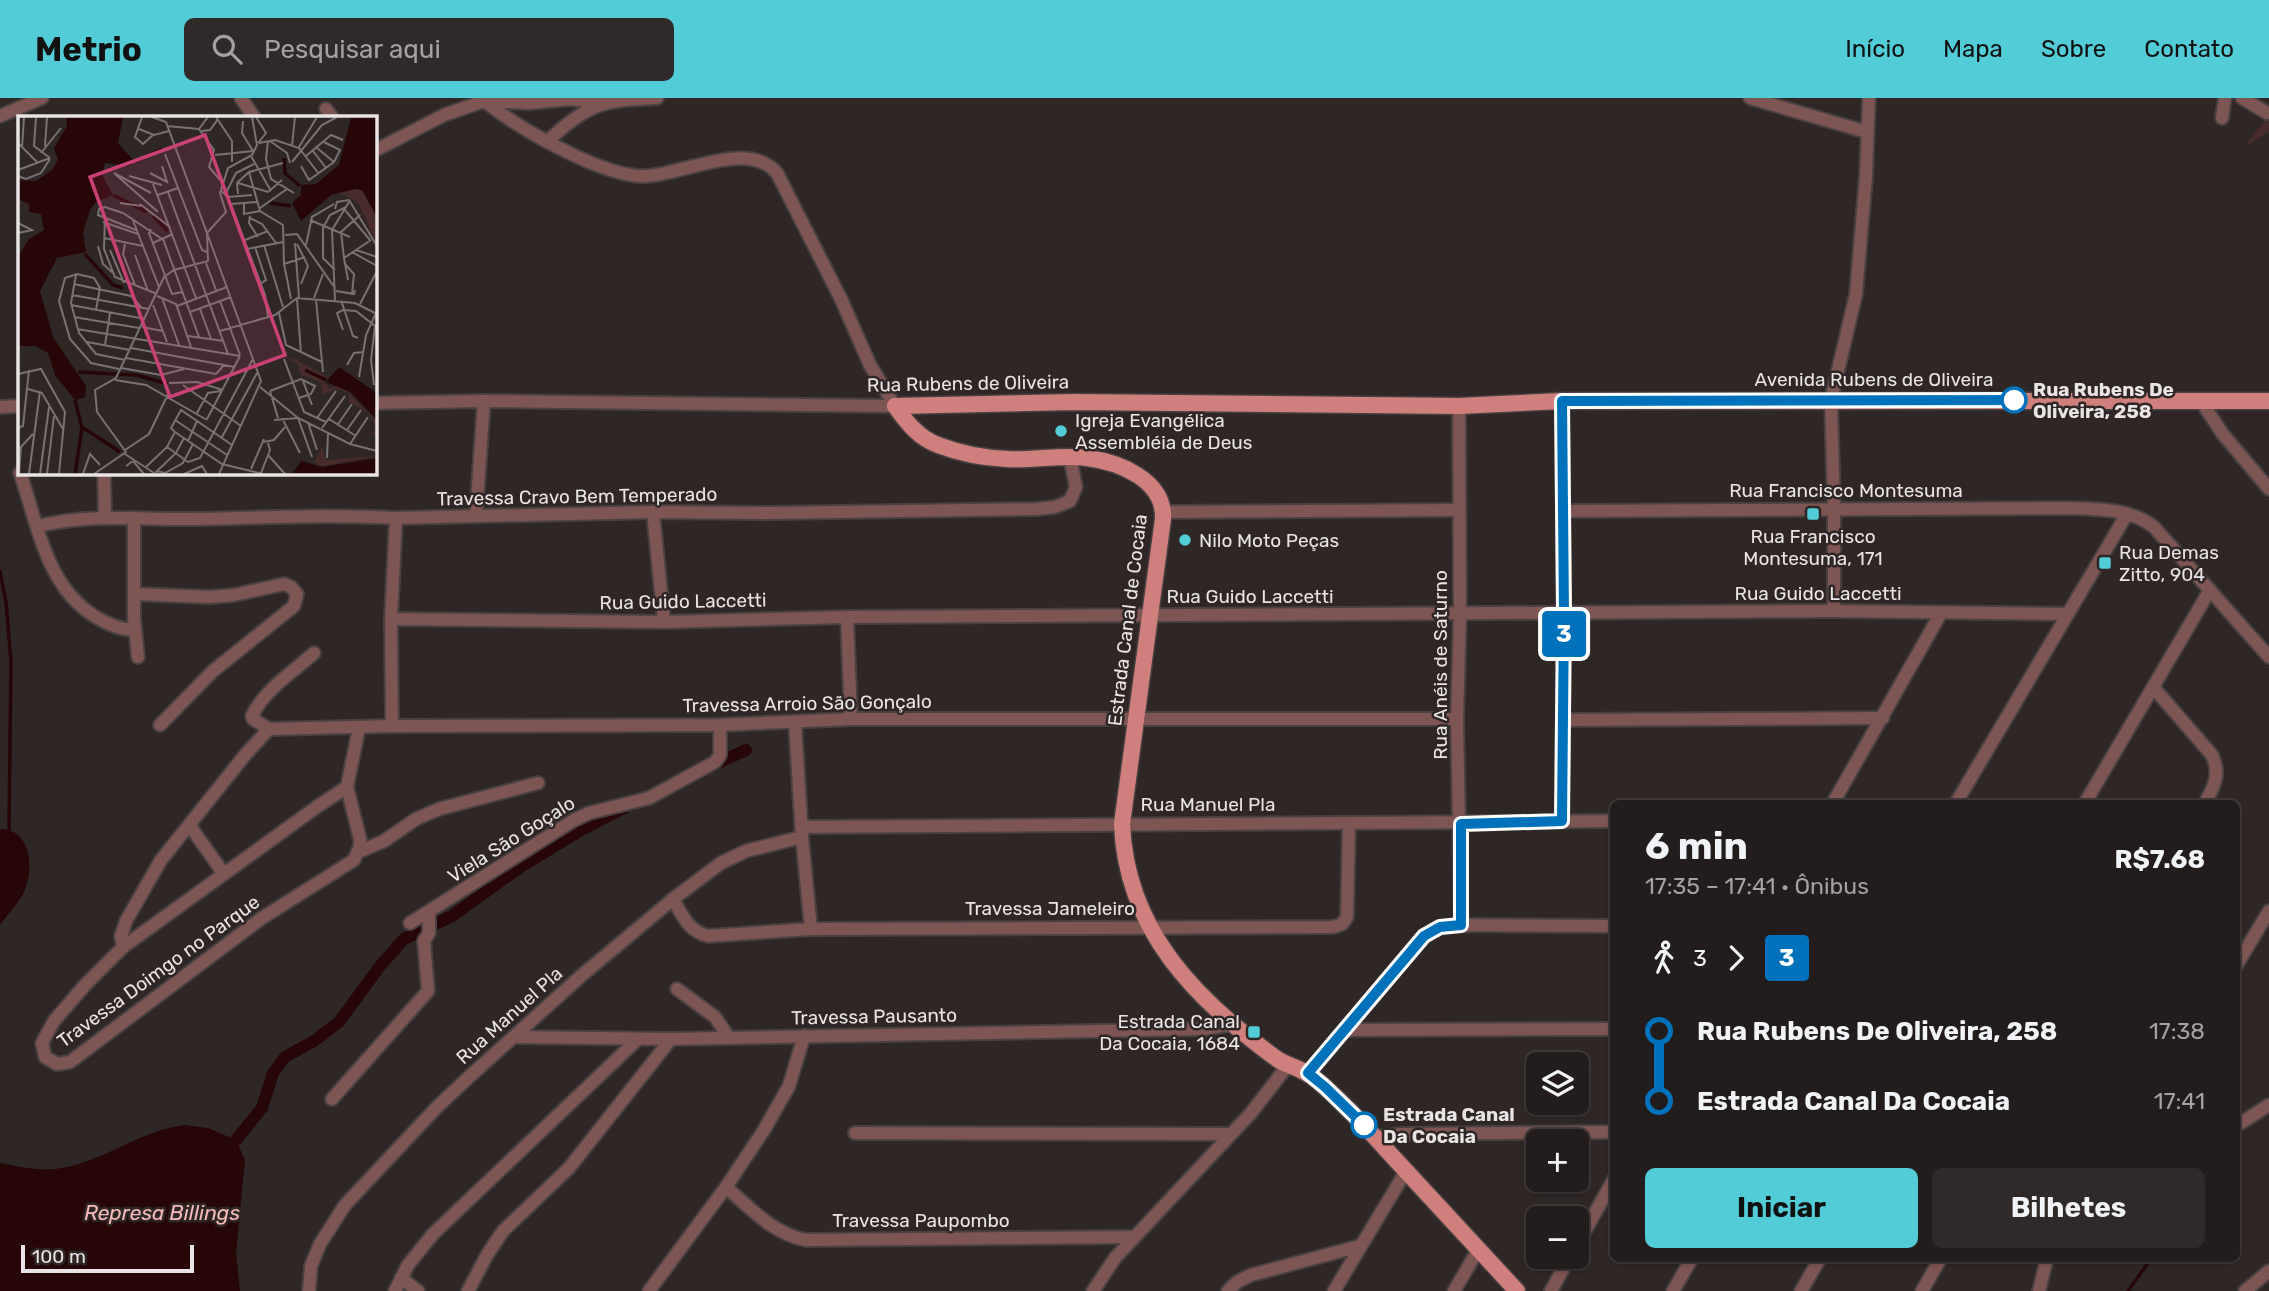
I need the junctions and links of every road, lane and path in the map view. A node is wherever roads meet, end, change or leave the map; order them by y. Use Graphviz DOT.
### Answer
graph roads {
  1 [pos="42,98"];
  2 [pos="241,98"];
  3 [pos="642,98"];
  4 [pos="657,98"];
  5 [pos="1750,98"];
  6 [pos="1868,98"];
  7 [pos="2225,98"];
  8 [pos="2242,98"];
  9 [pos="482,99"];
  10 [pos="1768,100"];
  11 [pos="600,101"];
  12 [pos="2267,113"];
  13 [pos="0,116"];
  14 [pos="253,116"];
  15 [pos="2222,118"];
  16 [pos="1867,132"];
  17 [pos="547,142"];
  18 [pos="376,149"];
  19 [pos="1831,400"];
  20 [pos="484,401"];
  21 [pos="1562,401"];
  22 [pos="2201,401"];
  23 [pos="2269,401"];
  24 [pos="376,403"];
  25 [pos="18,406"];
  26 [pos="895,406"];
  27 [pos="1459,406"];
  28 [pos="0,407"];
  29 [pos="1070,457"];
  30 [pos="20,474"];
  31 [pos="104,474"];
  32 [pos="2269,489"];
  33 [pos="1834,509"];
  34 [pos="1458,510"];
  35 [pos="1564,511"];
  36 [pos="653,512"];
  37 [pos="1163,512"];
  38 [pos="2127,514"];
  39 [pos="476,515"];
  40 [pos="105,517"];
  41 [pos="134,517"];
  42 [pos="396,518"];
  43 [pos="37,526"];
  44 [pos="2210,590"];
  45 [pos="134,594"];
  46 [pos="1834,611"];
  47 [pos="1564,613"];
  48 [pos="1941,613"];
  49 [pos="1460,614"];
  50 [pos="2068,614"];
  51 [pos="1151,616"];
  52 [pos="847,617"];
  53 [pos="391,619"];
  54 [pos="664,622"];
  55 [pos="135,629"];
  56 [pos="314,653"];
  57 [pos="138,657"];
  58 [pos="2269,657"];
  59 [pos="2153,687"];
  60 [pos="1883,718"];
  61 [pos="851,719"];
  62 [pos="1457,719"];
  63 [pos="1136,720"];
  64 [pos="1563,720"];
  65 [pos="795,723"];
  66 [pos="720,724"];
  67 [pos="160,725"];
  68 [pos="392,726"];
  69 [pos="359,728"];
  70 [pos="269,729"];
  71 [pos="538,783"];
  72 [pos="347,787"];
  73 [pos="1835,800"];
  74 [pos="1958,800"];
  75 [pos="2087,800"];
  76 [pos="2207,800"];
  77 [pos="1562,821"];
  78 [pos="1610,821"];
  79 [pos="1349,823"];
  80 [pos="1122,824"];
  81 [pos="1461,824"];
  82 [pos="190,826"];
  83 [pos="802,832"];
  84 [pos="358,852"];
  85 [pos="225,874"];
  86 [pos="673,899"];
  87 [pos="2269,911"];
  88 [pos="429,913"];
  89 [pos="410,923"];
  90 [pos="1461,925"];
  91 [pos="1610,926"];
  92 [pos="1150,927"];
  93 [pos="811,929"];
  94 [pos="123,947"];
  95 [pos="2240,959"];
  96 [pos="677,989"];
  97 [pos="1233,1024"];
  98 [pos="1610,1029"];
  99 [pos="1345,1030"];
  100 [pos="514,1037"];
  101 [pos="804,1037"];
  102 [pos="729,1038"];
  103 [pos="638,1039"];
  104 [pos="671,1039"];
  105 [pos="1288,1065"];
  106 [pos="1308,1073"];
  107 [pos="332,1100"];
  108 [pos="2269,1105"];
  109 [pos="2240,1123"];
  110 [pos="1610,1132"];
  111 [pos="855,1133"];
  112 [pos="1228,1135"];
  113 [pos="1374,1137"];
  114 [pos="1406,1171"];
  115 [pos="1610,1186"];
  116 [pos="726,1187"];
  117 [pos="1589,1224"];
  118 [pos="1134,1237"];
  119 [pos="1360,1246"];
  120 [pos="1478,1250"];
  121 [pos="1690,1262"];
  122 [pos="1818,1262"];
  123 [pos="1939,1262"];
  124 [pos="2047,1262"];
  125 [pos="1563,1269"];
  126 [pos="2269,1271"];
  127 [pos="401,1278"];
  128 [pos="309,1291"];
  129 [pos="395,1291"];
  130 [pos="418,1291"];
  131 [pos="468,1291"];
  132 [pos="649,1291"];
  133 [pos="1093,1291"];
  134 [pos="1228,1291"];
  135 [pos="1334,1291"];
  136 [pos="1454,1291"];
  137 [pos="1517,1291"];
  138 [pos="1551,1291"];
  139 [pos="1673,1291"];
  140 [pos="1801,1291"];
  141 [pos="1922,1291"];
  142 [pos="2039,1291"];
  143 [pos="2245,1291"];
  1 -- 13 [label="street"];
  2 -- 14 [label="street"];
  3 -- 4 [label="street"];
  3 -- 11 [label="street"];
  5 -- 10 [label="street"];
  6 -- 16 [label="street"];
  7 -- 15 [label="street"];
  8 -- 12 [label="street"];
  9 -- 11 [label="street"];
  9 -- 17 [label="street, Estrada Canal de Cocaia"];
  9 -- 18 [label="street"];
  10 -- 16 [label="street"];
  11 -- 17 [label="street"];
  16 -- 19 [label="street"];
  17 -- 26 [label="street, Estrada Canal de Cocaia"];
  19 -- 21 [label="main road, Avenida Rubens de Oliveira"];
  19 -- 22 [label="main road, Avenida Rubens de Oliveira"];
  19 -- 33 [label="street"];
  20 -- 24 [label="street, Rua Rubens de Oliveira"];
  20 -- 26 [label="street, Rua Rubens de Oliveira"];
  20 -- 39 [label="street"];
  21 -- 27 [label="main road, Rua Rubens de Oliveira"];
  21 -- 35 [label="street"];
  22 -- 23 [label="main road, Avenida Rubens de Oliveira"];
  22 -- 32 [label="street"];
  25 -- 28 [label="street"];
  26 -- 27 [label="main road, Rua Rubens de Oliveira"];
  26 -- 29 [label="main road, Estrada Canal de Cocaia"];
  27 -- 34 [label="street, Rua Anéis de Saturno"];
  29 -- 36 [label="street, Travessa Cravo Bem Temperado"];
  29 -- 37 [label="main road, Estrada Canal de Cocaia"];
  30 -- 43 [label="street"];
  31 -- 40 [label="street"];
  33 -- 35 [label="street, Rua Francisco Montesuma"];
  33 -- 38 [label="street, Rua Francisco Montesuma"];
  33 -- 46 [label="street"];
  34 -- 37 [label="street"];
  34 -- 49 [label="street, Rua Anéis de Saturno"];
  35 -- 47 [label="street"];
  36 -- 39 [label="street, Travessa Cravo Bem Temperado"];
  36 -- 54 [label="street"];
  37 -- 51 [label="main road, Estrada Canal de Cocaia"];
  38 -- 44 [label="street"];
  38 -- 50 [label="street"];
  39 -- 42 [label="street, Travessa Cravo Bem Temperado"];
  40 -- 41 [label="street, Travessa Cravo Bem Temperado"];
  40 -- 43 [label="street, Travessa Cravo Bem Temperado"];
  41 -- 42 [label="street, Travessa Cravo Bem Temperado"];
  41 -- 45 [label="street"];
  42 -- 53 [label="street"];
  43 -- 55 [label="street"];
  44 -- 58 [label="street"];
  44 -- 59 [label="street"];
  45 -- 55 [label="street"];
  45 -- 67 [label="street"];
  46 -- 47 [label="street, Rua Guido Laccetti"];
  46 -- 48 [label="street, Rua Guido Laccetti"];
  47 -- 49 [label="street, Rua Guido Laccetti"];
  47 -- 64 [label="street"];
  48 -- 50 [label="street, Rua Guido Laccetti"];
  48 -- 60 [label="street"];
  49 -- 51 [label="street, Rua Guido Laccetti"];
  49 -- 62 [label="street, Rua Anéis de Saturno"];
  50 -- 74 [label="street"];
  51 -- 52 [label="street, Rua Guido Laccetti"];
  51 -- 63 [label="main road, Estrada Canal de Cocaia"];
  52 -- 54 [label="street, Rua Guido Laccetti"];
  52 -- 61 [label="street"];
  53 -- 54 [label="street, Rua Guido Laccetti"];
  53 -- 68 [label="street"];
  55 -- 57 [label="street"];
  56 -- 70 [label="street"];
  59 -- 75 [label="street"];
  59 -- 76 [label="street"];
  60 -- 64 [label="street"];
  60 -- 73 [label="street"];
  61 -- 63 [label="street, Travessa Arroio São Gonçalo"];
  61 -- 65 [label="street, Travessa Arroio São Gonçalo"];
  62 -- 63 [label="street, Travessa Arroio São Gonçalo"];
  62 -- 81 [label="street, Rua Anéis de Saturno"];
  63 -- 80 [label="main road, Estrada Canal de Cocaia"];
  64 -- 77 [label="street"];
  65 -- 66 [label="street, Travessa Arroio São Gonçalo"];
  65 -- 83 [label="street"];
  66 -- 68 [label="street, Travessa Arroio São Gonçalo"];
  66 -- 88 [label="street, Viela São Goçalo"];
  68 -- 69 [label="street, Travessa Arroio São Gonçalo"];
  69 -- 70 [label="street, Travessa Arroio São Gonçalo"];
  69 -- 72 [label="street"];
  70 -- 82 [label="street"];
  71 -- 84 [label="street"];
  72 -- 84 [label="street"];
  72 -- 85 [label="street, Travessa Doimgo no Parque"];
  77 -- 78 [label="street, Rua Manuel Pla"];
  77 -- 81 [label="street, Rua Manuel Pla"];
  79 -- 80 [label="street, Rua Manuel Pla"];
  79 -- 81 [label="street, Rua Manuel Pla"];
  79 -- 92 [label="street, Travessa Jameleiro"];
  80 -- 83 [label="street, Rua Manuel Pla"];
  80 -- 92 [label="main road, Estrada Canal de Cocaia"];
  81 -- 90 [label="street, Rua Anéis de Saturno"];
  82 -- 85 [label="street"];
  82 -- 94 [label="street"];
  83 -- 86 [label="street, Rua Manuel Pla"];
  83 -- 93 [label="street"];
  84 -- 94 [label="street, Travessa Doimgo no Parque"];
  85 -- 94 [label="street, Travessa Doimgo no Parque"];
  86 -- 93 [label="street, Travessa Jameleiro"];
  86 -- 100 [label="street, Rua Manuel Pla"];
  87 -- 95 [label="street"];
  88 -- 89 [label="street, Viela São Goçalo"];
  88 -- 107 [label="street"];
  90 -- 91 [label="street"];
  90 -- 99 [label="street"];
  92 -- 93 [label="street, Travessa Jameleiro"];
  92 -- 97 [label="main road, Estrada Canal de Cocaia"];
  96 -- 102 [label="street"];
  97 -- 101 [label="street, Travessa Pausanto"];
  97 -- 105 [label="main road, Estrada Canal de Cocaia"];
  98 -- 99 [label="street"];
  99 -- 106 [label="street"];
  100 -- 103 [label="street, Travessa Pausanto"];
  100 -- 128 [label="street, Rua Manuel Pla"];
  101 -- 102 [label="street, Travessa Pausanto"];
  101 -- 116 [label="street"];
  102 -- 104 [label="street, Travessa Pausanto"];
  103 -- 104 [label="street, Travessa Pausanto"];
  103 -- 127 [label="street"];
  104 -- 131 [label="street"];
  105 -- 106 [label="main road, Estrada Canal de Cocaia"];
  105 -- 112 [label="street"];
  106 -- 113 [label="main road, Estrada Canal de Cocaia"];
  108 -- 109 [label="street"];
  110 -- 113 [label="street"];
  111 -- 112 [label="street"];
  112 -- 118 [label="street"];
  113 -- 114 [label="main road, Estrada Canal de Cocaia"];
  114 -- 119 [label="street"];
  114 -- 120 [label="main road, Estrada Canal de Cocaia"];
  115 -- 117 [label="street"];
  116 -- 118 [label="street, Travessa Paupombo"];
  116 -- 132 [label="street"];
  118 -- 133 [label="street"];
  119 -- 134 [label="street"];
  119 -- 135 [label="street"];
  120 -- 136 [label="street"];
  120 -- 137 [label="main road, Estrada Canal de Cocaia"];
  121 -- 139 [label="street"];
  122 -- 140 [label="street"];
  123 -- 141 [label="street"];
  124 -- 142 [label="street"];
  125 -- 138 [label="street"];
  126 -- 143 [label="street"];
  127 -- 129 [label="street"];
  127 -- 130 [label="street"];
}
